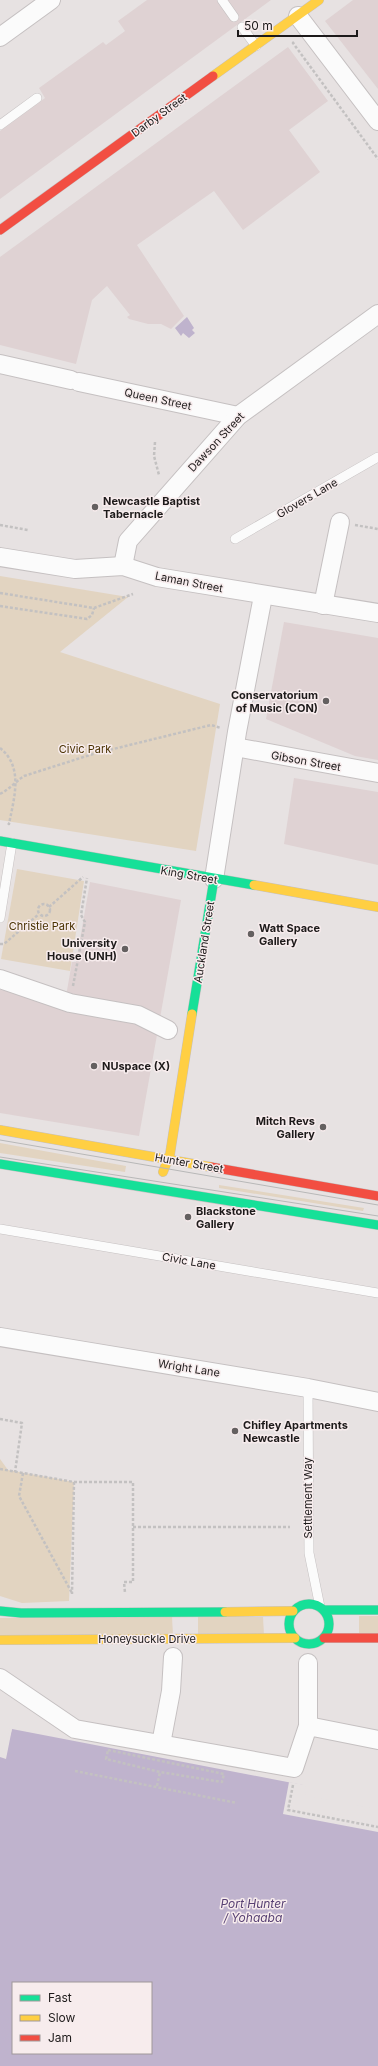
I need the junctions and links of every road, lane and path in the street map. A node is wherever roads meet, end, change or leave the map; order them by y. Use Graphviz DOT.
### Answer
graph roads {
  1 [pos="51,0"];
  2 [pos="222,0"];
  3 [pos="319,0"];
  4 [pos="298,16"];
  5 [pos="234,17"];
  6 [pos="242,27"];
  7 [pos="0,37"];
  8 [pos="293,43"];
  9 [pos="256,46"];
  10 [pos="37,98"];
  11 [pos="378,121"];
  12 [pos="0,125"];
  13 [pos="378,159"];
  14 [pos="0,230"];
  15 [pos="378,314"];
  16 [pos="0,364"];
  17 [pos="238,416"];
  18 [pos="155,442"];
  19 [pos="378,457"];
  20 [pos="159,475"];
  21 [pos="340,522"];
  22 [pos="0,525"];
  23 [pos="378,529"];
  24 [pos="28,530"];
  25 [pos="235,539"];
  26 [pos="0,557"];
  27 [pos="123,566"];
  28 [pos="0,594"];
  29 [pos="133,594"];
  30 [pos="263,596"];
  31 [pos="323,605"];
  32 [pos="0,606"];
  33 [pos="94,608"];
  34 [pos="378,613"];
  35 [pos="236,740"];
  36 [pos="0,748"];
  37 [pos="378,773"];
  38 [pos="17,781"];
  39 [pos="0,794"];
  40 [pos="9,824"];
  41 [pos="0,841"];
  42 [pos="12,843"];
  43 [pos="83,877"];
  44 [pos="87,878"];
  45 [pos="214,879"];
  46 [pos="49,906"];
  47 [pos="378,907"];
  48 [pos="39,914"];
  49 [pos="0,918"];
  50 [pos="0,944"];
  51 [pos="0,980"];
  52 [pos="70,1003"];
  53 [pos="168,1030"];
  54 [pos="0,1130"];
  55 [pos="168,1160"];
  56 [pos="0,1164"];
  57 [pos="148,1187"];
  58 [pos="378,1196"];
  59 [pos="378,1225"];
  60 [pos="0,1229"];
  61 [pos="378,1293"];
  62 [pos="0,1337"];
  63 [pos="308,1388"];
  64 [pos="378,1402"];
  65 [pos="0,1419"];
  66 [pos="0,1466"];
  67 [pos="1,1469"];
  68 [pos="15,1472"];
  69 [pos="23,1473"];
  70 [pos="74,1482"];
  71 [pos="133,1527"];
  72 [pos="290,1527"];
  73 [pos="125,1593"];
  74 [pos="322,1608"];
  75 [pos="378,1610"];
  76 [pos="0,1611"];
  77 [pos="293,1611"];
  78 [pos="295,1638"];
  79 [pos="324,1638"];
  80 [pos="378,1638"];
  81 [pos="0,1640"];
  82 [pos="173,1657"];
  83 [pos="308,1663"];
  84 [pos="0,1678"];
  85 [pos="308,1726"];
  86 [pos="378,1740"];
  87 [pos="161,1744"];
  88 [pos="75,1771"];
  89 [pos="160,1772"];
  90 [pos="293,1783"];
  91 [pos="157,1786"];
  92 [pos="237,1803"];
  93 [pos="378,1827"];
  1 -- 7 [label="street"];
  2 -- 5 [label="lane"];
  3 -- 4 [label="main road, Darby Street"];
  4 -- 9 [label="main road, Darby Street"];
  4 -- 11 [label="street"];
  6 -- 9 [label="lane"];
  8 -- 13 [label="path"];
  9 -- 14 [label="main road, Darby Street"];
  10 -- 12 [label="lane"];
  15 -- 17 [label="street, Dawson Street"];
  16 -- 17 [label="street, Queen Street"];
  17 -- 27 [label="street, Dawson Street"];
  18 -- 20 [label="path"];
  19 -- 25 [label="lane, Glovers Lane"];
  21 -- 23 [label="path"];
  21 -- 31 [label="street"];
  22 -- 24 [label="path"];
  26 -- 27 [label="street, Laman Street"];
  27 -- 30 [label="street, Laman Street"];
  28 -- 33 [label="path"];
  29 -- 33 [label="path"];
  30 -- 31 [label="street, Laman Street"];
  30 -- 35 [label="street, Auckland Street"];
  31 -- 34 [label="street, Laman Street"];
  32 -- 33 [label="path"];
  35 -- 37 [label="street, Gibson Street"];
  35 -- 38 [label="path"];
  35 -- 45 [label="street, Auckland Street"];
  36 -- 38 [label="path"];
  38 -- 39 [label="path"];
  38 -- 40 [label="path"];
  41 -- 42 [label="main road, King Street"];
  42 -- 45 [label="main road, King Street"];
  42 -- 49 [label="lane"];
  43 -- 46 [label="path"];
  44 -- 52 [label="path"];
  45 -- 47 [label="main road, King Street"];
  45 -- 55 [label="main road, Auckland Street"];
  46 -- 48 [label="path"];
  46 -- 48 [label="path"];
  48 -- 50 [label="path"];
  51 -- 52 [label="street"];
  52 -- 53 [label="street"];
  54 -- 55 [label="main road, Hunter Street"];
  55 -- 57 [label="main road, Auckland Street"];
  55 -- 58 [label="main road, Hunter Street"];
  56 -- 57 [label="main road"];
  57 -- 59 [label="main road"];
  60 -- 61 [label="lane, Civic Lane"];
  62 -- 63 [label="street, Wright Lane"];
  63 -- 64 [label="street, Wright Lane"];
  63 -- 74 [label="lane, Settlement Way"];
  65 -- 68 [label="path"];
  66 -- 67 [label="path"];
  67 -- 68 [label="path"];
  68 -- 69 [label="path"];
  69 -- 70 [label="path"];
  69 -- 70 [label="path"];
  70 -- 71 [label="path"];
  71 -- 72 [label="path"];
  71 -- 73 [label="path"];
  74 -- 75 [label="main road"];
  74 -- 77 [label="main road"];
  74 -- 79 [label="main road"];
  76 -- 77 [label="main road"];
  77 -- 78 [label="main road"];
  78 -- 79 [label="main road"];
  78 -- 81 [label="main road, Honeysuckle Drive"];
  79 -- 80 [label="main road"];
  82 -- 87 [label="street"];
  83 -- 85 [label="street"];
  84 -- 87 [label="street"];
  85 -- 86 [label="street"];
  85 -- 87 [label="street"];
  88 -- 91 [label="path"];
  89 -- 89 [label="path"];
  89 -- 91 [label="path"];
  90 -- 93 [label="path"];
  91 -- 92 [label="path"];
}
